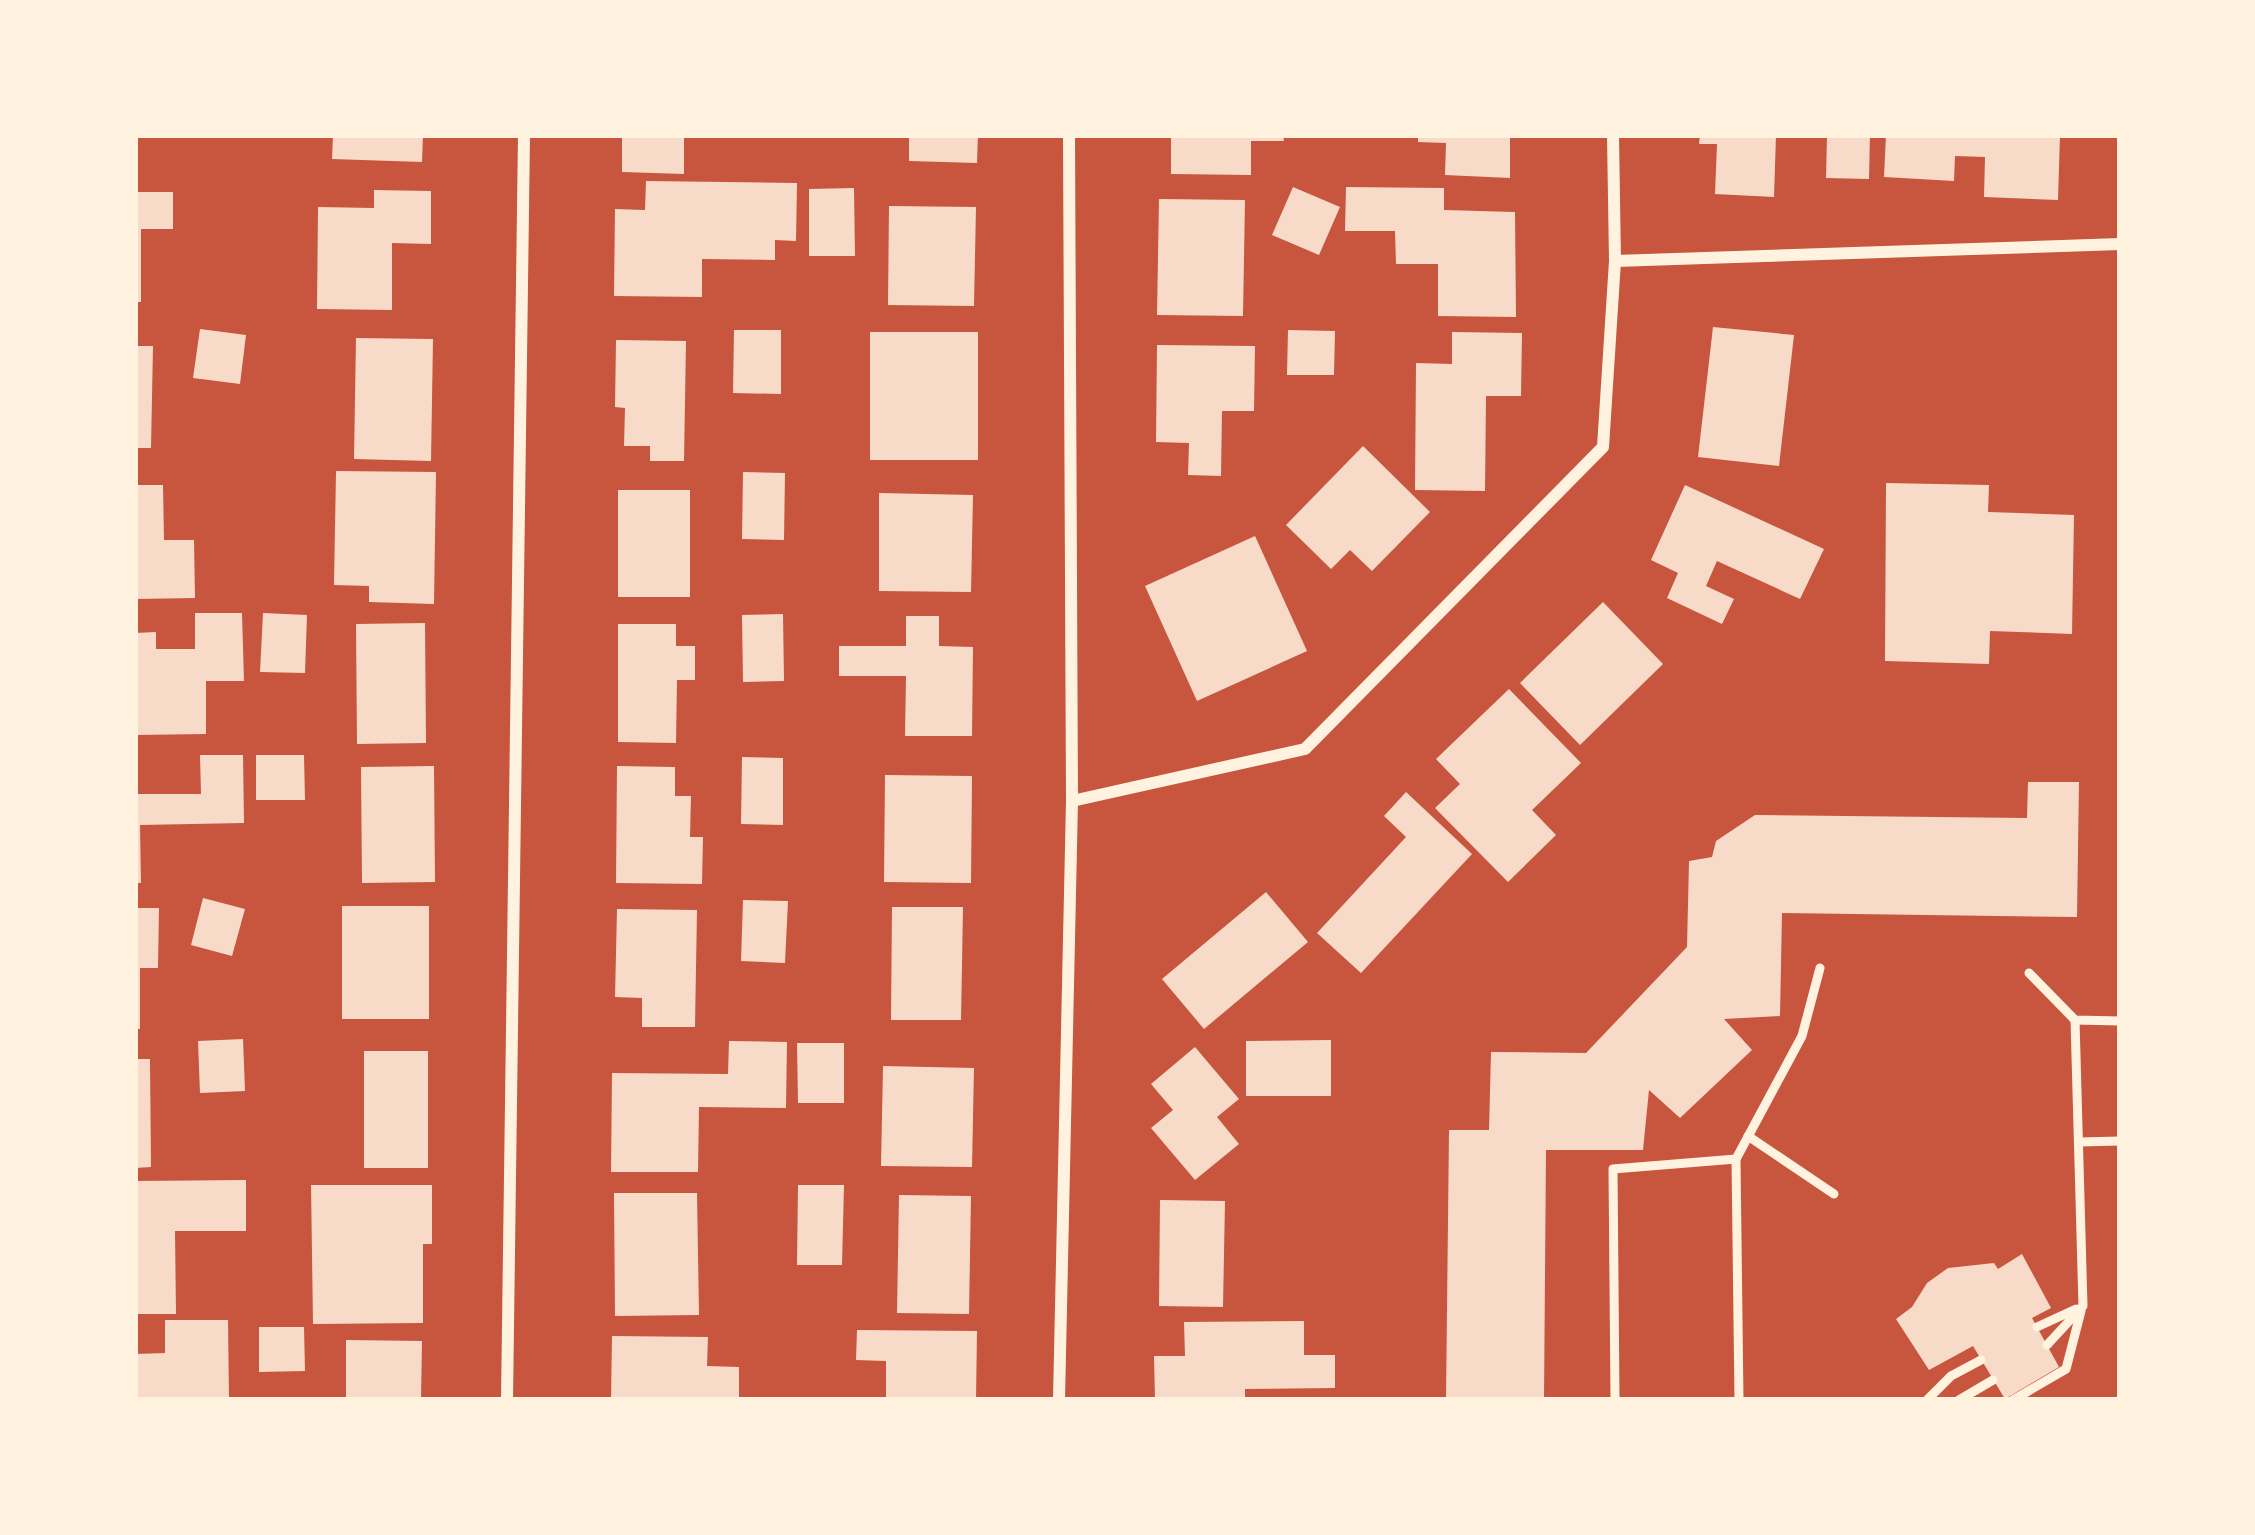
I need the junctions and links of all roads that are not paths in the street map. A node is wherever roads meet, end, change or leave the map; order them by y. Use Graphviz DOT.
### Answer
graph roads {
  1 [pos="524,135"];
  2 [pos="1069,135"];
  3 [pos="1613,135"];
  4 [pos="2120,244"];
  5 [pos="1615,261"];
  6 [pos="1072,801"];
  7 [pos="1820,968"];
  8 [pos="2029,973"];
  9 [pos="2075,1020"];
  10 [pos="2120,1021"];
  11 [pos="1748,1136"];
  12 [pos="2079,1142"];
  13 [pos="2120,1142"];
  14 [pos="1736,1159"];
  15 [pos="1834,1194"];
  16 [pos="2083,1306"];
  17 [pos="2037,1328"];
  18 [pos="2047,1345"];
  19 [pos="1981,1360"];
  20 [pos="1993,1380"];
  21 [pos="507,1400"];
  22 [pos="1059,1400"];
  23 [pos="1615,1400"];
  24 [pos="1739,1400"];
  25 [pos="1928,1400"];
  26 [pos="1959,1400"];
  27 [pos="2014,1400"];
  1 -- 21 [label="street"];
  2 -- 6 [label="street"];
  3 -- 5 [label="street"];
  4 -- 5 [label="street"];
  5 -- 6 [label="street"];
  6 -- 22 [label="street"];
  7 -- 11 [label="lane"];
  8 -- 9 [label="lane"];
  9 -- 10 [label="lane"];
  9 -- 12 [label="lane"];
  11 -- 14 [label="lane"];
  11 -- 15 [label="lane"];
  12 -- 13 [label="lane"];
  12 -- 16 [label="lane"];
  14 -- 23 [label="lane"];
  14 -- 24 [label="lane"];
  16 -- 17 [label="lane"];
  16 -- 18 [label="lane"];
  16 -- 27 [label="lane"];
  19 -- 25 [label="lane"];
  20 -- 26 [label="lane"];
}
